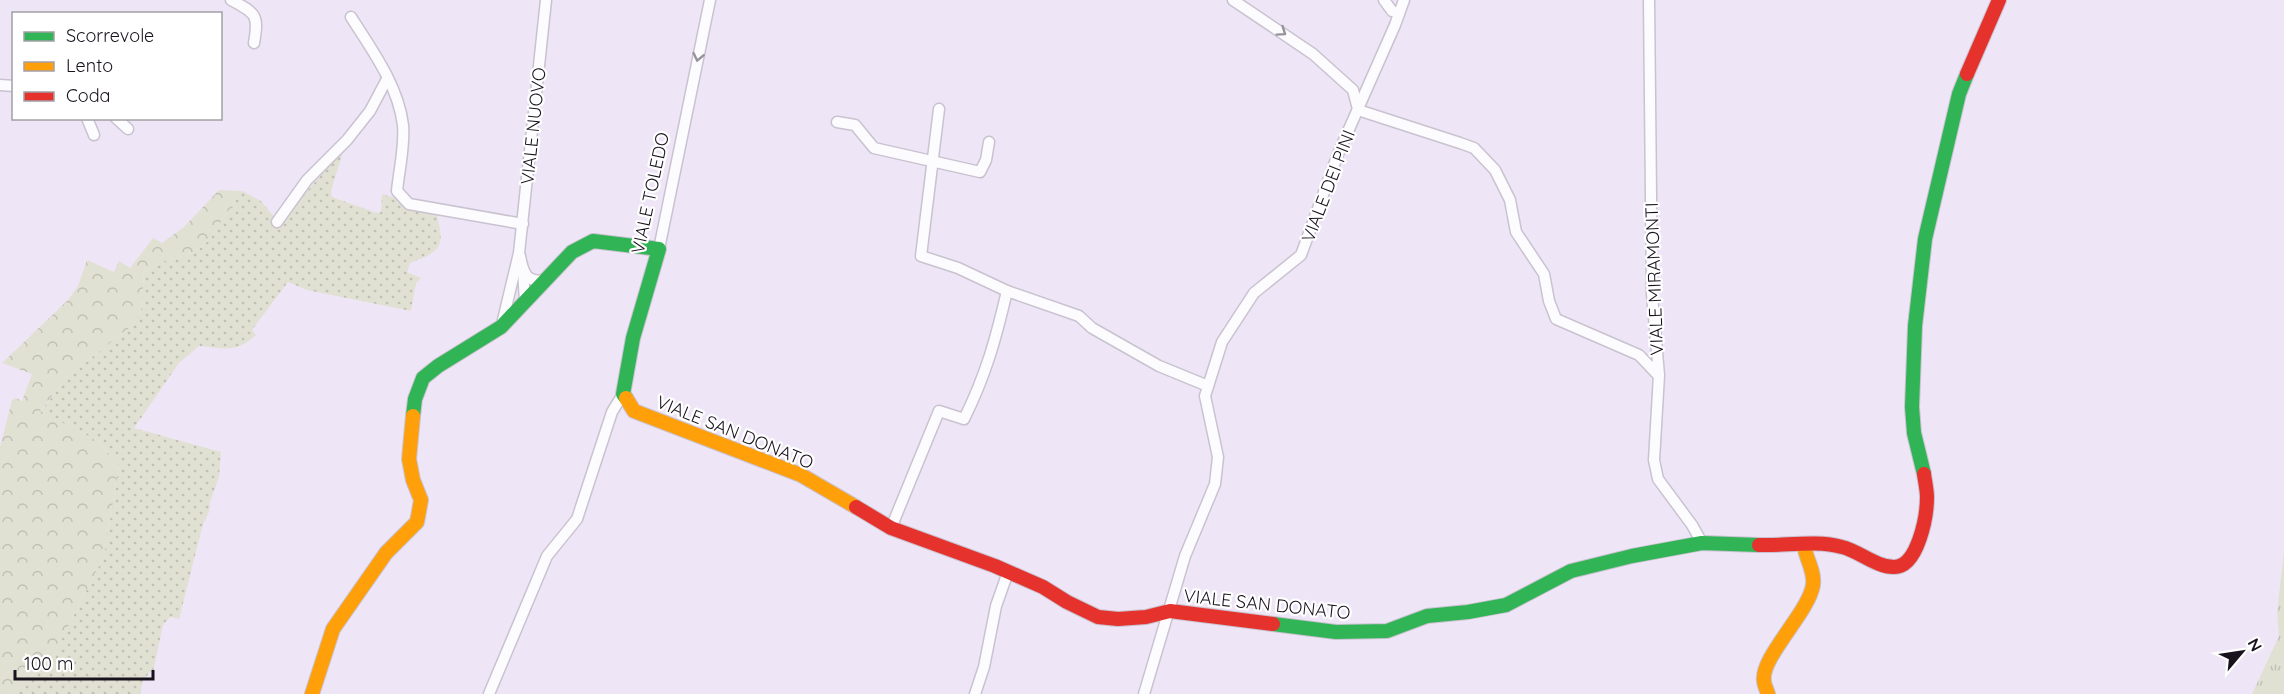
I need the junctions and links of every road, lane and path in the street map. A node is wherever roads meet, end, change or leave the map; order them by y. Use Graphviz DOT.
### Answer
graph roads {
  1 [pos="231,0"];
  2 [pos="546,0"];
  3 [pos="710,0"];
  4 [pos="1233,0"];
  5 [pos="1384,0"];
  6 [pos="1404,0"];
  7 [pos="1649,0"];
  8 [pos="1999,0"];
  9 [pos="1400,13"];
  10 [pos="351,17"];
  11 [pos="254,43"];
  12 [pos="387,79"];
  13 [pos="939,109"];
  14 [pos="1358,110"];
  15 [pos="88,120"];
  16 [pos="118,120"];
  17 [pos="837,122"];
  18 [pos="128,129"];
  19 [pos="94,135"];
  20 [pos="989,142"];
  21 [pos="933,161"];
  22 [pos="277,222"];
  23 [pos="523,224"];
  24 [pos="659,249"];
  25 [pos="519,253"];
  26 [pos="523,270"];
  27 [pos="544,280"];
  28 [pos="513,286"];
  29 [pos="1007,291"];
  30 [pos="525,302"];
  31 [pos="501,327"];
  32 [pos="1659,375"];
  33 [pos="1208,386"];
  34 [pos="623,394"];
  35 [pos="891,528"];
  36 [pos="1702,543"];
  37 [pos="1804,544"];
  38 [pos="1008,572"];
  39 [pos="1170,611"];
  40 [pos="1764,692"];
  41 [pos="312,694"];
  42 [pos="489,694"];
  43 [pos="975,694"];
  44 [pos="1144,694"];
  1 -- 11 [label="street"];
  2 -- 23 [label="street, VIALE NUOVO"];
  3 -- 24 [label="street, VIALE TOLEDO, one-way"];
  4 -- 14 [label="street, one-way"];
  5 -- 9 [label="street"];
  6 -- 9 [label="street, VIALE DEI PINI"];
  7 -- 32 [label="street, VIALE MIRAMONTI"];
  8 -- 37 [label="street, VIALE SAN DONATO"];
  9 -- 14 [label="street, VIALE DEI PINI"];
  10 -- 12 [label="street"];
  12 -- 22 [label="street"];
  12 -- 23 [label="street"];
  13 -- 21 [label="street"];
  14 -- 32 [label="street"];
  14 -- 33 [label="street, VIALE DEI PINI"];
  15 -- 19 [label="street"];
  16 -- 18 [label="street"];
  17 -- 21 [label="street"];
  20 -- 21 [label="street"];
  21 -- 29 [label="street"];
  23 -- 25 [label="street, VIALE NUOVO"];
  24 -- 27 [label="street"];
  24 -- 34 [label="street, VIALE TOLEDO"];
  25 -- 26 [label="street, VIALE NUOVO"];
  25 -- 28 [label="street, VIALE NUOVO"];
  26 -- 27 [label="street"];
  26 -- 30 [label="street, VIALE NUOVO"];
  27 -- 30 [label="street"];
  28 -- 30 [label="street"];
  28 -- 31 [label="street, VIALE NUOVO"];
  29 -- 33 [label="street"];
  29 -- 35 [label="street"];
  30 -- 31 [label="street"];
  31 -- 41 [label="street"];
  32 -- 36 [label="street, VIALE MIRAMONTI"];
  33 -- 39 [label="street, VIALE DEI PINI"];
  34 -- 35 [label="street, VIALE SAN DONATO"];
  34 -- 42 [label="street"];
  35 -- 38 [label="street, VIALE SAN DONATO"];
  36 -- 37 [label="street, VIALE SAN DONATO"];
  36 -- 39 [label="street, VIALE SAN DONATO"];
  37 -- 40 [label="street"];
  38 -- 39 [label="street, VIALE SAN DONATO"];
  38 -- 43 [label="street"];
  39 -- 44 [label="street, VIALE DEI PINI"];
}
